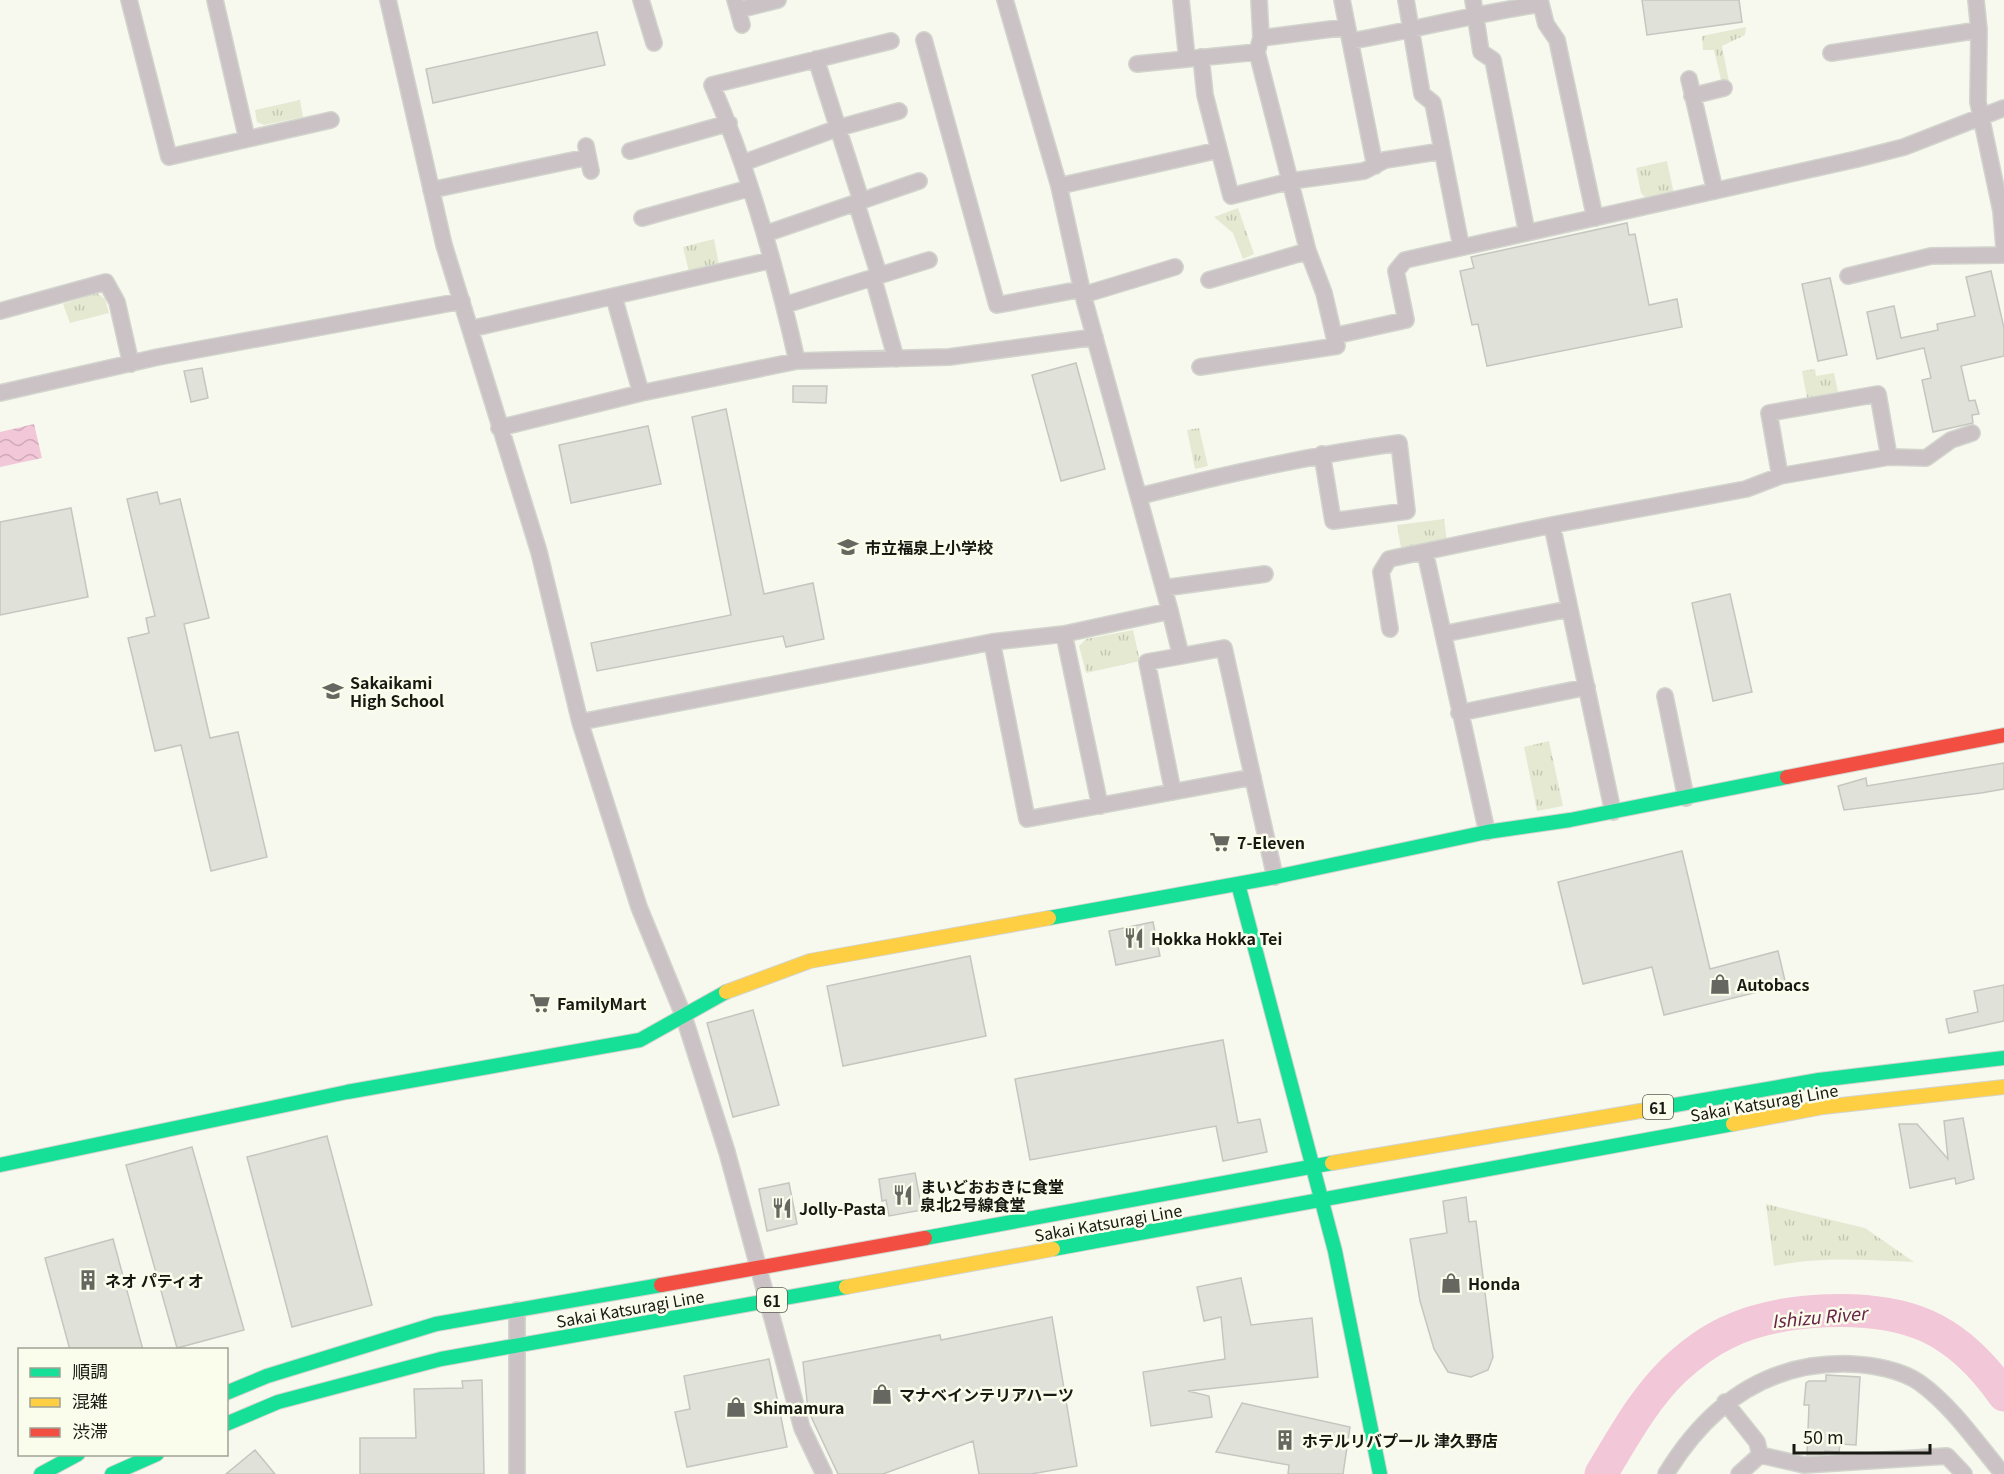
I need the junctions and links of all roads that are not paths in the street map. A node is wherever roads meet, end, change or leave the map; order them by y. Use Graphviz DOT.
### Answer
graph roads {
  1 [pos="129,0"];
  2 [pos="215,0"];
  3 [pos="388,0"];
  4 [pos="641,0"];
  5 [pos="778,0"];
  6 [pos="1005,0"];
  7 [pos="1181,0"];
  8 [pos="1259,0"];
  9 [pos="1342,0"];
  10 [pos="1407,0"];
  11 [pos="1976,0"];
  12 [pos="1540,2"];
  13 [pos="1474,8"];
  14 [pos="738,11"];
  15 [pos="1979,30"];
  16 [pos="1412,31"];
  17 [pos="1349,34"];
  18 [pos="924,40"];
  19 [pos="891,41"];
  20 [pos="654,43"];
  21 [pos="1259,45"];
  22 [pos="1831,53"];
  23 [pos="1194,58"];
  24 [pos="816,59"];
  25 [pos="1137,64"];
  26 [pos="1689,79"];
  27 [pos="1724,88"];
  28 [pos="1692,96"];
  29 [pos="2004,108"];
  30 [pos="899,111"];
  31 [pos="1982,116"];
  32 [pos="331,120"];
  33 [pos="729,123"];
  34 [pos="838,128"];
  35 [pos="247,140"];
  36 [pos="1219,150"];
  37 [pos="1442,150"];
  38 [pos="630,151"];
  39 [pos="588,158"];
  40 [pos="743,163"];
  41 [pos="1375,166"];
  42 [pos="919,181"];
  43 [pos="1291,181"];
  44 [pos="1059,186"];
  45 [pos="750,188"];
  46 [pos="431,190"];
  47 [pos="1715,191"];
  48 [pos="859,201"];
  49 [pos="642,218"];
  50 [pos="1595,218"];
  51 [pos="1527,233"];
  52 [pos="765,234"];
  53 [pos="1461,246"];
  54 [pos="2004,248"];
  55 [pos="1308,251"];
  56 [pos="2004,255"];
  57 [pos="772,260"];
  58 [pos="929,260"];
  59 [pos="1175,267"];
  60 [pos="876,276"];
  61 [pos="1848,276"];
  62 [pos="1209,280"];
  63 [pos="1082,292"];
  64 [pos="614,297"];
  65 [pos="462,301"];
  66 [pos="785,305"];
  67 [pos="0,311"];
  68 [pos="470,329"];
  69 [pos="1334,336"];
  70 [pos="1095,337"];
  71 [pos="896,359"];
  72 [pos="797,361"];
  73 [pos="131,364"];
  74 [pos="1200,367"];
  75 [pos="0,393"];
  76 [pos="641,393"];
  77 [pos="498,428"];
  78 [pos="1972,433"];
  79 [pos="1322,454"];
  80 [pos="1889,457"];
  81 [pos="1780,476"];
  82 [pos="1140,496"];
  83 [pos="1552,525"];
  84 [pos="1425,552"];
  85 [pos="1265,574"];
  86 [pos="1164,588"];
  87 [pos="1569,609"];
  88 [pos="1170,611"];
  89 [pos="1390,629"];
  90 [pos="1065,634"];
  91 [pos="1443,634"];
  92 [pos="992,642"];
  93 [pos="1181,656"];
  94 [pos="1587,687"];
  95 [pos="1665,696"];
  96 [pos="1459,712"];
  97 [pos="580,722"];
  98 [pos="2004,735"];
  99 [pos="1253,777"];
  100 [pos="1173,792"];
  101 [pos="1686,798"];
  102 [pos="1100,806"];
  103 [pos="1613,812"];
  104 [pos="1487,832"];
  105 [pos="1275,877"];
  106 [pos="1238,884"];
  107 [pos="684,1017"];
  108 [pos="2001,1057"];
  109 [pos="2001,1089"];
  110 [pos="0,1165"];
  111 [pos="1314,1166"];
  112 [pos="1324,1200"];
  113 [pos="757,1269"];
  114 [pos="769,1301"];
  115 [pos="517,1310"];
  116 [pos="516,1344"];
  117 [pos="228,1392"];
  118 [pos="1725,1402"];
  119 [pos="228,1423"];
  120 [pos="1760,1455"];
  121 [pos="74,1456"];
  122 [pos="155,1456"];
  123 [pos="1877,1467"];
  124 [pos="1823,1469"];
  125 [pos="41,1474"];
  126 [pos="112,1474"];
  127 [pos="517,1474"];
  128 [pos="824,1474"];
  129 [pos="1380,1474"];
  130 [pos="1666,1474"];
  131 [pos="1740,1474"];
  132 [pos="1964,1474"];
  133 [pos="2003,1474"];
  1 -- 35 [label="street"];
  2 -- 35 [label="street"];
  3 -- 46 [label="street"];
  4 -- 20 [label="street"];
  5 -- 14 [label="street"];
  6 -- 44 [label="street"];
  7 -- 23 [label="street"];
  8 -- 21 [label="street"];
  9 -- 17 [label="street"];
  10 -- 16 [label="street"];
  11 -- 15 [label="street"];
  12 -- 13 [label="street"];
  12 -- 50 [label="street"];
  13 -- 16 [label="street"];
  13 -- 51 [label="street"];
  15 -- 22 [label="street"];
  15 -- 31 [label="street"];
  16 -- 17 [label="street"];
  16 -- 37 [label="street"];
  17 -- 21 [label="street"];
  17 -- 41 [label="street"];
  18 -- 63 [label="street"];
  19 -- 24 [label="street"];
  21 -- 23 [label="street"];
  21 -- 43 [label="street"];
  23 -- 25 [label="street"];
  23 -- 36 [label="street"];
  24 -- 33 [label="street"];
  24 -- 34 [label="street"];
  26 -- 28 [label="street"];
  27 -- 28 [label="street"];
  28 -- 47 [label="street"];
  29 -- 31 [label="street"];
  30 -- 34 [label="street"];
  31 -- 47 [label="street"];
  31 -- 54 [label="street"];
  32 -- 35 [label="street"];
  33 -- 38 [label="street"];
  33 -- 40 [label="street"];
  34 -- 40 [label="street"];
  34 -- 48 [label="street"];
  36 -- 43 [label="street"];
  36 -- 44 [label="street"];
  37 -- 41 [label="street"];
  37 -- 53 [label="street"];
  39 -- 46 [label="street"];
  40 -- 45 [label="street"];
  41 -- 43 [label="street"];
  42 -- 48 [label="street"];
  43 -- 55 [label="street"];
  44 -- 63 [label="street"];
  45 -- 49 [label="street"];
  45 -- 52 [label="street"];
  46 -- 65 [label="street"];
  47 -- 50 [label="street"];
  48 -- 52 [label="street"];
  48 -- 60 [label="street"];
  50 -- 51 [label="street"];
  51 -- 53 [label="street"];
  52 -- 57 [label="street"];
  53 -- 69 [label="street"];
  55 -- 62 [label="street"];
  55 -- 69 [label="street"];
  56 -- 61 [label="street"];
  57 -- 64 [label="street"];
  57 -- 66 [label="street"];
  58 -- 60 [label="street"];
  59 -- 63 [label="street"];
  60 -- 66 [label="street"];
  60 -- 71 [label="street"];
  63 -- 70 [label="street"];
  64 -- 68 [label="street"];
  64 -- 76 [label="street"];
  65 -- 68 [label="street"];
  65 -- 73 [label="street"];
  66 -- 72 [label="street"];
  67 -- 73 [label="street"];
  68 -- 77 [label="street"];
  69 -- 74 [label="street"];
  70 -- 71 [label="street"];
  70 -- 82 [label="street"];
  71 -- 72 [label="street"];
  72 -- 76 [label="street"];
  73 -- 75 [label="street"];
  76 -- 77 [label="street"];
  77 -- 97 [label="street"];
  78 -- 80 [label="street"];
  79 -- 79 [label="street"];
  79 -- 82 [label="street"];
  80 -- 81 [label="street"];
  80 -- 81 [label="street"];
  81 -- 83 [label="street"];
  82 -- 86 [label="street"];
  83 -- 84 [label="street"];
  83 -- 87 [label="street"];
  84 -- 89 [label="street"];
  84 -- 91 [label="street"];
  85 -- 86 [label="street"];
  86 -- 88 [label="street"];
  87 -- 91 [label="street"];
  87 -- 94 [label="street"];
  88 -- 90 [label="street"];
  88 -- 93 [label="street"];
  90 -- 92 [label="street"];
  90 -- 102 [label="street"];
  91 -- 96 [label="street"];
  92 -- 97 [label="street"];
  92 -- 102 [label="street"];
  93 -- 99 [label="street"];
  93 -- 100 [label="street"];
  94 -- 96 [label="street"];
  94 -- 103 [label="street"];
  95 -- 101 [label="street"];
  96 -- 104 [label="street"];
  97 -- 107 [label="street"];
  98 -- 101 [label="main road"];
  99 -- 100 [label="street"];
  99 -- 105 [label="street"];
  100 -- 102 [label="street"];
  101 -- 103 [label="main road"];
  103 -- 104 [label="main road"];
  104 -- 105 [label="main road"];
  105 -- 106 [label="main road"];
  106 -- 107 [label="main road"];
  106 -- 111 [label="main road"];
  107 -- 110 [label="main road"];
  107 -- 113 [label="street"];
  108 -- 111 [label="main road, Sakai Katsuragi Line / 61"];
  109 -- 112 [label="main road, Sakai Katsuragi Line / 61"];
  111 -- 112 [label="main road"];
  111 -- 113 [label="main road, Sakai Katsuragi Line / 61"];
  112 -- 114 [label="main road, Sakai Katsuragi Line / 61"];
  112 -- 129 [label="main road"];
  113 -- 114 [label="street"];
  113 -- 115 [label="main road, Sakai Katsuragi Line / 61"];
  114 -- 116 [label="main road, Sakai Katsuragi Line / 61"];
  114 -- 128 [label="street"];
  115 -- 116 [label="street"];
  115 -- 117 [label="main road, Sakai Katsuragi Line / 61"];
  116 -- 119 [label="main road, Sakai Katsuragi Line / 61"];
  116 -- 127 [label="street"];
  118 -- 120 [label="street"];
  118 -- 130 [label="street"];
  118 -- 133 [label="street"];
  120 -- 124 [label="street"];
  120 -- 131 [label="street"];
  121 -- 125 [label="main road"];
  122 -- 126 [label="main road"];
  123 -- 124 [label="street"];
  123 -- 132 [label="street"];
}
